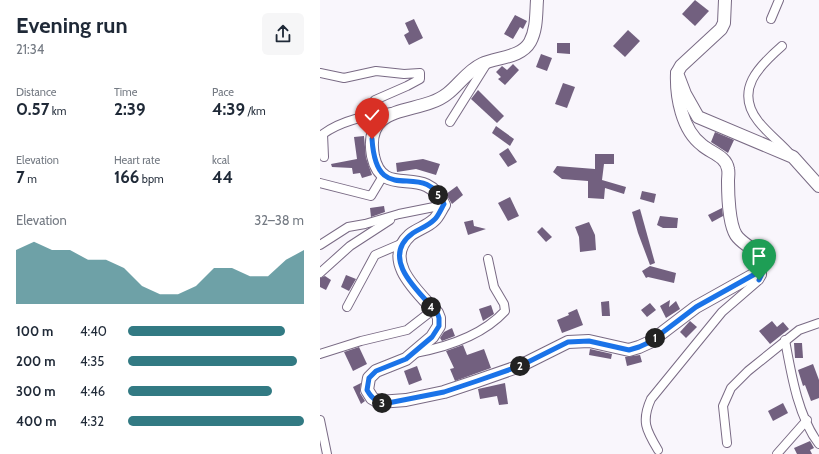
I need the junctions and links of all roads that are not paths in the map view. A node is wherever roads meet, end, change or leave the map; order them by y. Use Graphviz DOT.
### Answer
graph roads {
  1 [pos="537,0"];
  2 [pos="725,0"];
  3 [pos="779,0"];
  4 [pos="771,19"];
  5 [pos="782,46"];
  6 [pos="487,62"];
  7 [pos="320,73"];
  8 [pos="678,73"];
  9 [pos="396,111"];
  10 [pos="369,115"];
  11 [pos="450,122"];
  12 [pos="324,157"];
  13 [pos="793,157"];
  14 [pos="383,176"];
  15 [pos="320,183"];
  16 [pos="819,186"];
  17 [pos="444,204"];
  18 [pos="399,214"];
  19 [pos="403,243"];
  20 [pos="320,245"];
  21 [pos="488,259"];
  22 [pos="762,266"];
  23 [pos="320,273"];
  24 [pos="346,307"];
  25 [pos="434,309"];
  26 [pos="819,323"];
  27 [pos="785,340"];
  28 [pos="320,354"];
  29 [pos="412,354"];
  30 [pos="320,420"];
  31 [pos="806,420"];
  32 [pos="727,443"];
  33 [pos="819,444"];
  34 [pos="658,450"];
  35 [pos="327,454"];
  36 [pos="777,454"];
  1 -- 6 [label="street"];
  2 -- 8 [label="street"];
  3 -- 4 [label="street"];
  5 -- 13 [label="street"];
  6 -- 9 [label="street"];
  6 -- 11 [label="street"];
  7 -- 10 [label="street"];
  8 -- 13 [label="street"];
  8 -- 22 [label="street"];
  9 -- 10 [label="street"];
  9 -- 14 [label="street"];
  10 -- 12 [label="street"];
  13 -- 16 [label="street"];
  14 -- 15 [label="street"];
  14 -- 17 [label="street"];
  17 -- 18 [label="street"];
  17 -- 19 [label="street"];
  18 -- 20 [label="street"];
  18 -- 23 [label="street"];
  19 -- 24 [label="street"];
  19 -- 25 [label="street"];
  21 -- 29 [label="street"];
  22 -- 29 [label="street"];
  22 -- 34 [label="street"];
  25 -- 28 [label="street"];
  25 -- 29 [label="street"];
  26 -- 27 [label="street"];
  27 -- 31 [label="street"];
  27 -- 32 [label="street"];
  30 -- 35 [label="street"];
  31 -- 33 [label="street"];
  31 -- 36 [label="street"];
}
